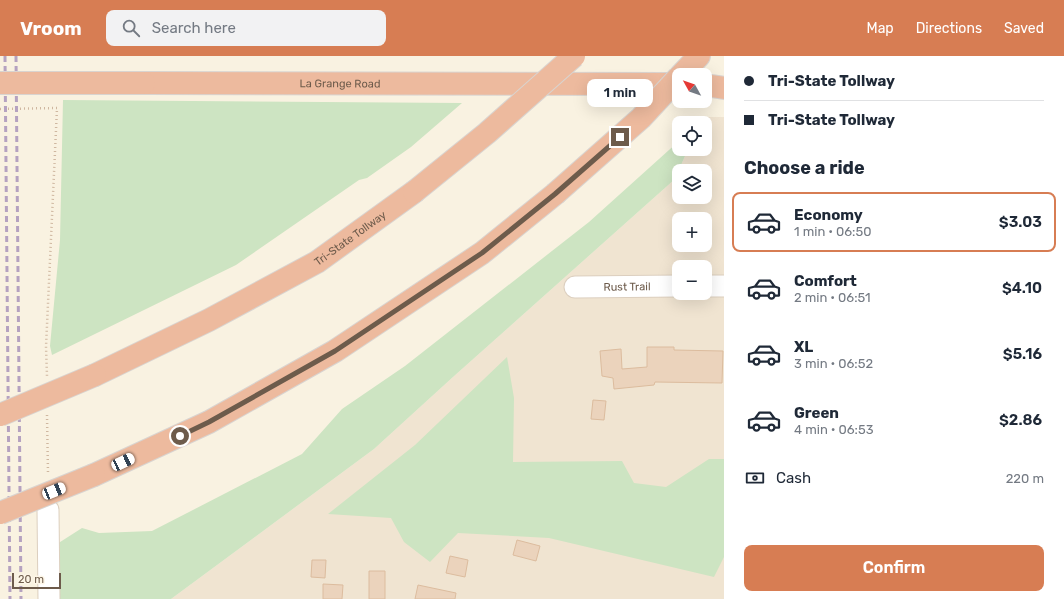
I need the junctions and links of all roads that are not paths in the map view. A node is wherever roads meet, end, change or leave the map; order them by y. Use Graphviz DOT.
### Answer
graph roads {
  1 [pos="574,56"];
  2 [pos="699,56"];
  3 [pos="688,68"];
  4 [pos="724,81"];
  5 [pos="0,83"];
  6 [pos="712,83"];
  7 [pos="672,84"];
  8 [pos="672,85"];
  9 [pos="712,85"];
  10 [pos="724,86"];
  11 [pos="672,286"];
  12 [pos="712,286"];
  13 [pos="724,286"];
  14 [pos="574,287"];
  15 [pos="0,414"];
  16 [pos="48,510"];
  17 [pos="0,513"];
  18 [pos="49,599"];
  1 -- 15 [label="highway, Tri-State Tollway, bridge"];
  2 -- 3 [label="highway"];
  4 -- 6 [label="highway"];
  5 -- 7 [label="highway, La Grange Road, bridge"];
  8 -- 17 [label="highway, bridge"];
  9 -- 10 [label="highway"];
  11 -- 14 [label="street, Rust Trail"];
  12 -- 13 [label="street"];
  16 -- 18 [label="street"];
}
